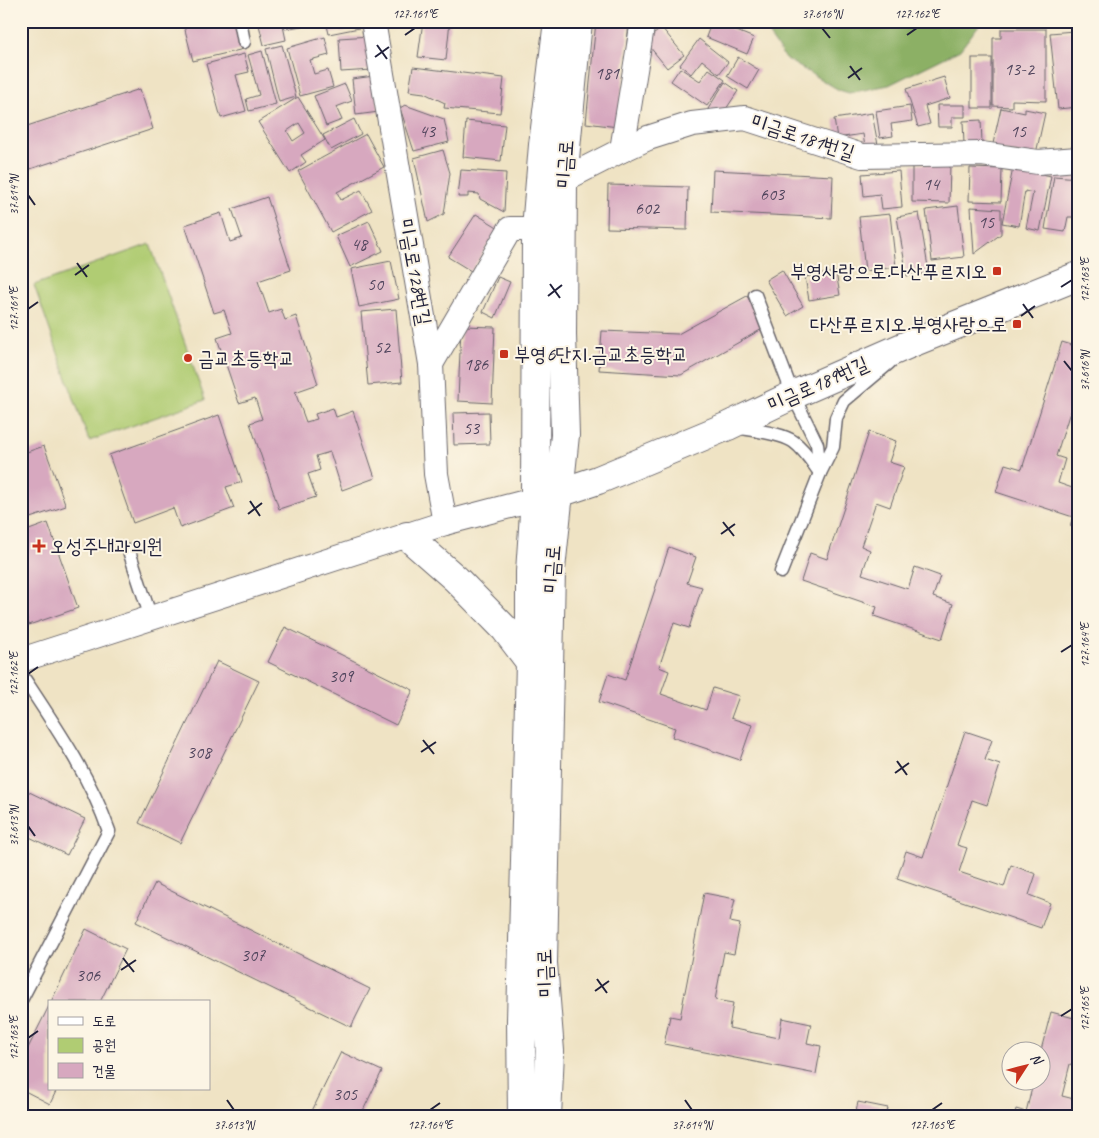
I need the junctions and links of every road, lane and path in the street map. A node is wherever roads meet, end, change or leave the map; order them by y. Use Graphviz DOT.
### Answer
graph roads {
  1 [pos="240,21"];
  2 [pos="373,21"];
  3 [pos="558,21"];
  4 [pos="578,21"];
  5 [pos="643,21"];
  6 [pos="244,42"];
  7 [pos="622,150"];
  8 [pos="1078,159"];
  9 [pos="552,179"];
  10 [pos="536,229"];
  11 [pos="1078,276"];
  12 [pos="754,295"];
  13 [pos="914,342"];
  14 [pos="431,364"];
  15 [pos="793,395"];
  16 [pos="728,426"];
  17 [pos="820,473"];
  18 [pos="547,496"];
  19 [pos="445,523"];
  20 [pos="407,536"];
  21 [pos="129,551"];
  22 [pos="780,572"];
  23 [pos="151,618"];
  24 [pos="21,660"];
  25 [pos="530,662"];
  26 [pos="21,674"];
  27 [pos="21,1000"];
  28 [pos="522,1117"];
  29 [pos="547,1117"];
  1 -- 6 [label="lane"];
  2 -- 14 [label="street, 미금로128번길"];
  3 -- 9 [label="street, 미금로"];
  4 -- 9 [label="street, 미금로"];
  5 -- 7 [label="street"];
  7 -- 8 [label="street, 미금로181번길"];
  7 -- 9 [label="street, 미금로181번길"];
  9 -- 10 [label="street, 미금로"];
  9 -- 18 [label="street, 미금로"];
  10 -- 14 [label="street"];
  10 -- 18 [label="street, 미금로"];
  11 -- 13 [label="street, 미금로189번길"];
  12 -- 15 [label="lane"];
  13 -- 15 [label="street, 미금로189번길"];
  13 -- 17 [label="lane"];
  14 -- 19 [label="street, 미금로128번길"];
  15 -- 16 [label="street, 미금로189번길"];
  15 -- 17 [label="lane"];
  16 -- 17 [label="lane"];
  16 -- 18 [label="street, 미금로189번길"];
  17 -- 22 [label="lane"];
  18 -- 19 [label="street"];
  18 -- 25 [label="street, 미금로"];
  18 -- 29 [label="street, 미금로"];
  19 -- 20 [label="street"];
  20 -- 23 [label="street"];
  20 -- 25 [label="street"];
  21 -- 23 [label="lane"];
  23 -- 24 [label="street"];
  25 -- 28 [label="street, 미금로"];
  26 -- 27 [label="lane"];
}
